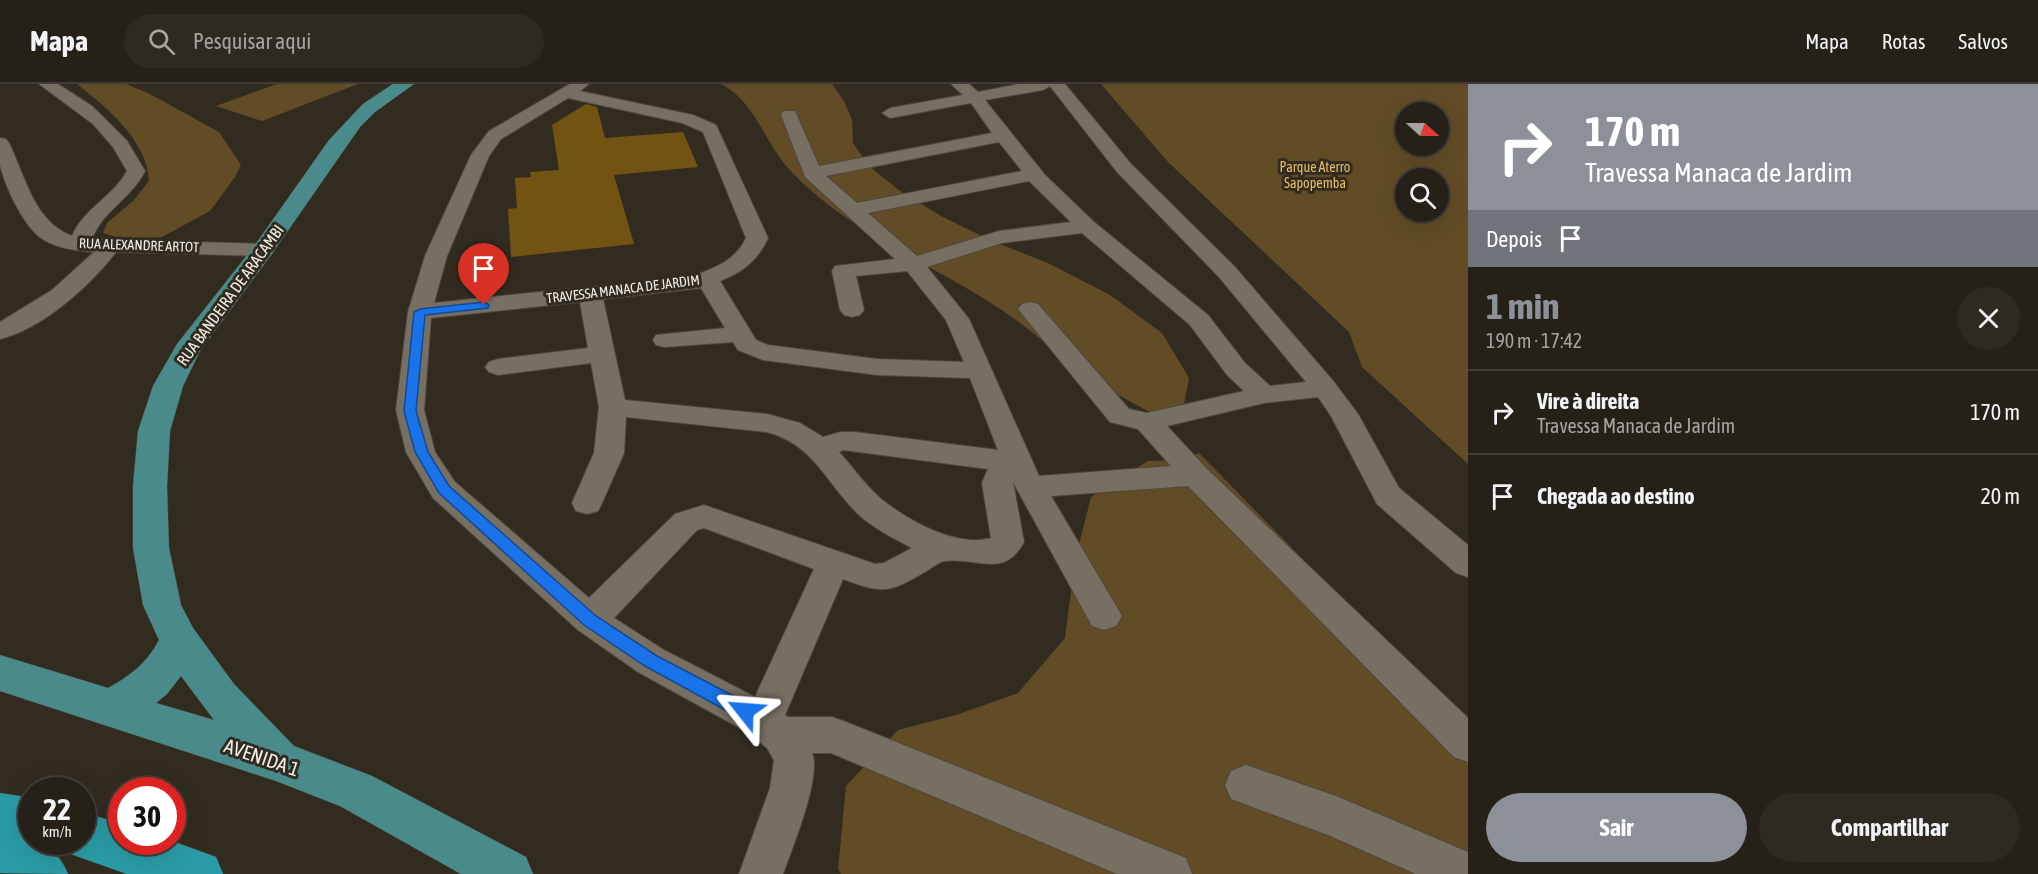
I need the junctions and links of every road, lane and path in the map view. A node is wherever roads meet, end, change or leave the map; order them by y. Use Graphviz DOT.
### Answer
graph roads {
  1 [pos="47,84"];
  2 [pos="405,84"];
  3 [pos="958,84"];
  4 [pos="1050,86"];
  5 [pos="573,88"];
  6 [pos="975,97"];
  7 [pos="890,113"];
  8 [pos="789,115"];
  9 [pos="1003,136"];
  10 [pos="0,143"];
  11 [pos="812,173"];
  12 [pos="1035,174"];
  13 [pos="853,210"];
  14 [pos="1087,226"];
  15 [pos="79,244"];
  16 [pos="110,246"];
  17 [pos="263,250"];
  18 [pos="913,264"];
  19 [pos="707,278"];
  20 [pos="590,294"];
  21 [pos="1030,309"];
  22 [pos="852,310"];
  23 [pos="420,312"];
  24 [pos="0,332"];
  25 [pos="740,334"];
  26 [pos="665,340"];
  27 [pos="602,354"];
  28 [pos="498,367"];
  29 [pos="980,370"];
  30 [pos="1325,388"];
  31 [pos="1264,395"];
  32 [pos="613,407"];
  33 [pos="1147,422"];
  34 [pos="820,448"];
  35 [pos="1024,475"];
  36 [pos="1195,475"];
  37 [pos="587,502"];
  38 [pos="939,548"];
  39 [pos="834,562"];
  40 [pos="1468,564"];
  41 [pos="1104,616"];
  42 [pos="590,620"];
  43 [pos="179,640"];
  44 [pos="0,673"];
  45 [pos="110,708"];
  46 [pos="772,728"];
  47 [pos="1468,744"];
  48 [pos="279,761"];
  49 [pos="1246,785"];
  50 [pos="0,816"];
  51 [pos="18,819"];
  52 [pos="96,840"];
  53 [pos="0,844"];
  54 [pos="44,874"];
  55 [pos="199,874"];
  56 [pos="509,874"];
  57 [pos="761,874"];
  58 [pos="1170,874"];
  59 [pos="1467,874"];
  1 -- 15 [label="street"];
  2 -- 17 [label="main road, RUA BANDEIRA DE ARACAMBI"];
  3 -- 6 [label="street"];
  4 -- 6 [label="street"];
  4 -- 30 [label="street"];
  5 -- 19 [label="street, TRAVESSA MANACA DE JARDIM"];
  5 -- 23 [label="street"];
  6 -- 7 [label="street"];
  6 -- 9 [label="street"];
  8 -- 11 [label="street"];
  9 -- 11 [label="street"];
  9 -- 12 [label="street"];
  10 -- 15 [label="street, RUA ALEXANDRE ARTOT"];
  11 -- 13 [label="street"];
  12 -- 13 [label="street"];
  12 -- 14 [label="street"];
  13 -- 18 [label="street"];
  14 -- 18 [label="street"];
  14 -- 31 [label="street"];
  15 -- 16 [label="street, RUA ALEXANDRE ARTOT"];
  16 -- 17 [label="street, RUA ALEXANDRE ARTOT"];
  16 -- 24 [label="street"];
  17 -- 43 [label="main road, RUA BANDEIRA DE ARACAMBI"];
  18 -- 22 [label="street"];
  18 -- 29 [label="street"];
  19 -- 20 [label="street, TRAVESSA MANACA DE JARDIM"];
  19 -- 25 [label="street"];
  20 -- 23 [label="street, TRAVESSA MANACA DE JARDIM"];
  20 -- 27 [label="street"];
  21 -- 33 [label="street"];
  23 -- 42 [label="street"];
  25 -- 26 [label="street"];
  25 -- 29 [label="street"];
  27 -- 28 [label="street"];
  27 -- 32 [label="street"];
  29 -- 35 [label="street"];
  30 -- 31 [label="street"];
  30 -- 40 [label="street"];
  31 -- 33 [label="street"];
  32 -- 34 [label="street"];
  32 -- 37 [label="street"];
  33 -- 36 [label="street"];
  34 -- 35 [label="street"];
  34 -- 38 [label="street"];
  35 -- 36 [label="street"];
  35 -- 38 [label="street"];
  35 -- 41 [label="street"];
  36 -- 47 [label="street"];
  38 -- 39 [label="street"];
  39 -- 42 [label="street"];
  39 -- 46 [label="street"];
  42 -- 46 [label="street"];
  43 -- 45 [label="main road"];
  43 -- 48 [label="main road, RUA BANDEIRA DE ARACAMBI"];
  44 -- 45 [label="main road, AVENIDA 1"];
  45 -- 48 [label="main road, AVENIDA 1"];
  46 -- 57 [label="street"];
  46 -- 58 [label="street"];
  48 -- 56 [label="main road, AVENIDA 1"];
  49 -- 59 [label="street"];
  50 -- 51 [label="highway"];
  52 -- 55 [label="highway"];
  53 -- 54 [label="highway"];
}
